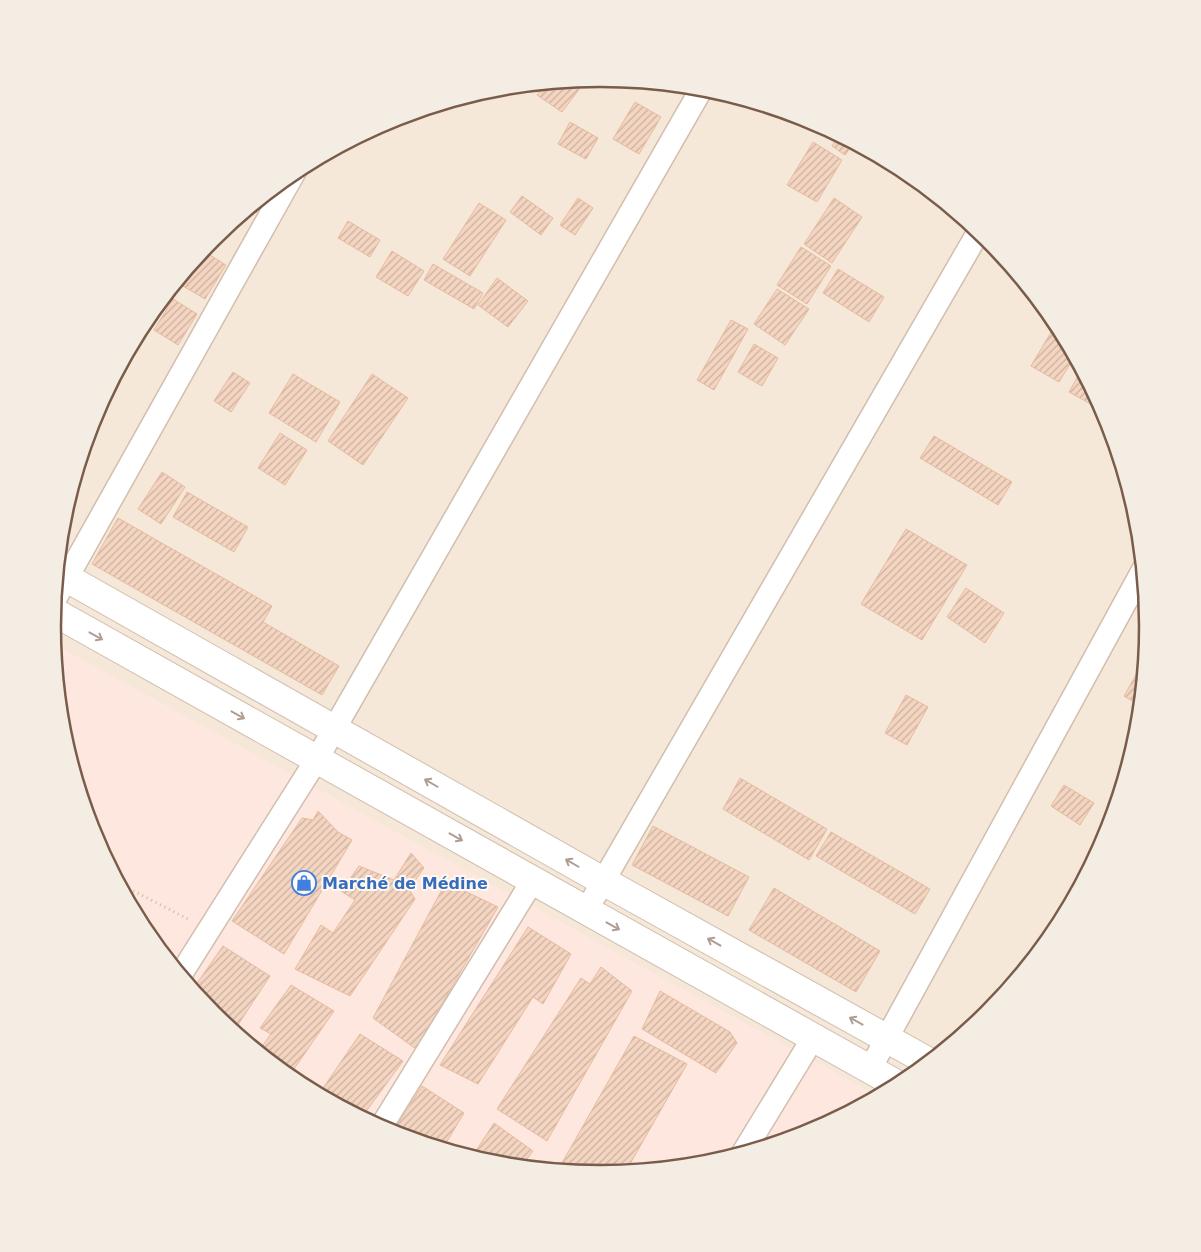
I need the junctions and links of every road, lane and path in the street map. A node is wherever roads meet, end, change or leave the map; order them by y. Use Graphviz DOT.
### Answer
graph roads {
  1 [pos="698,96"];
  2 [pos="285,189"];
  3 [pos="975,238"];
  4 [pos="64,578"];
  5 [pos="1138,580"];
  6 [pos="63,585"];
  7 [pos="61,616"];
  8 [pos="334,727"];
  9 [pos="317,759"];
  10 [pos="534,880"];
  11 [pos="603,881"];
  12 [pos="129,889"];
  13 [pos="586,911"];
  14 [pos="208,929"];
  15 [pos="184,968"];
  16 [pos="813,1038"];
  17 [pos="887,1038"];
  18 [pos="923,1058"];
  19 [pos="870,1069"];
  20 [pos="890,1080"];
  21 [pos="385,1120"];
  22 [pos="748,1145"];
  1 -- 8 [label="street"];
  2 -- 4 [label="street"];
  3 -- 11 [label="street"];
  5 -- 17 [label="street"];
  6 -- 8 [label="street"];
  7 -- 9 [label="street, one-way"];
  8 -- 9 [label="street"];
  11 -- 8 [label="street, one-way"];
  9 -- 10 [label="street, one-way"];
  9 -- 14 [label="street"];
  10 -- 13 [label="street"];
  10 -- 21 [label="street"];
  11 -- 13 [label="street"];
  17 -- 11 [label="street, one-way"];
  12 -- 14 [label="path"];
  13 -- 16 [label="street, one-way"];
  14 -- 15 [label="street"];
  16 -- 19 [label="street"];
  16 -- 22 [label="street"];
  17 -- 18 [label="street"];
  17 -- 19 [label="street"];
  19 -- 20 [label="street"];
}
